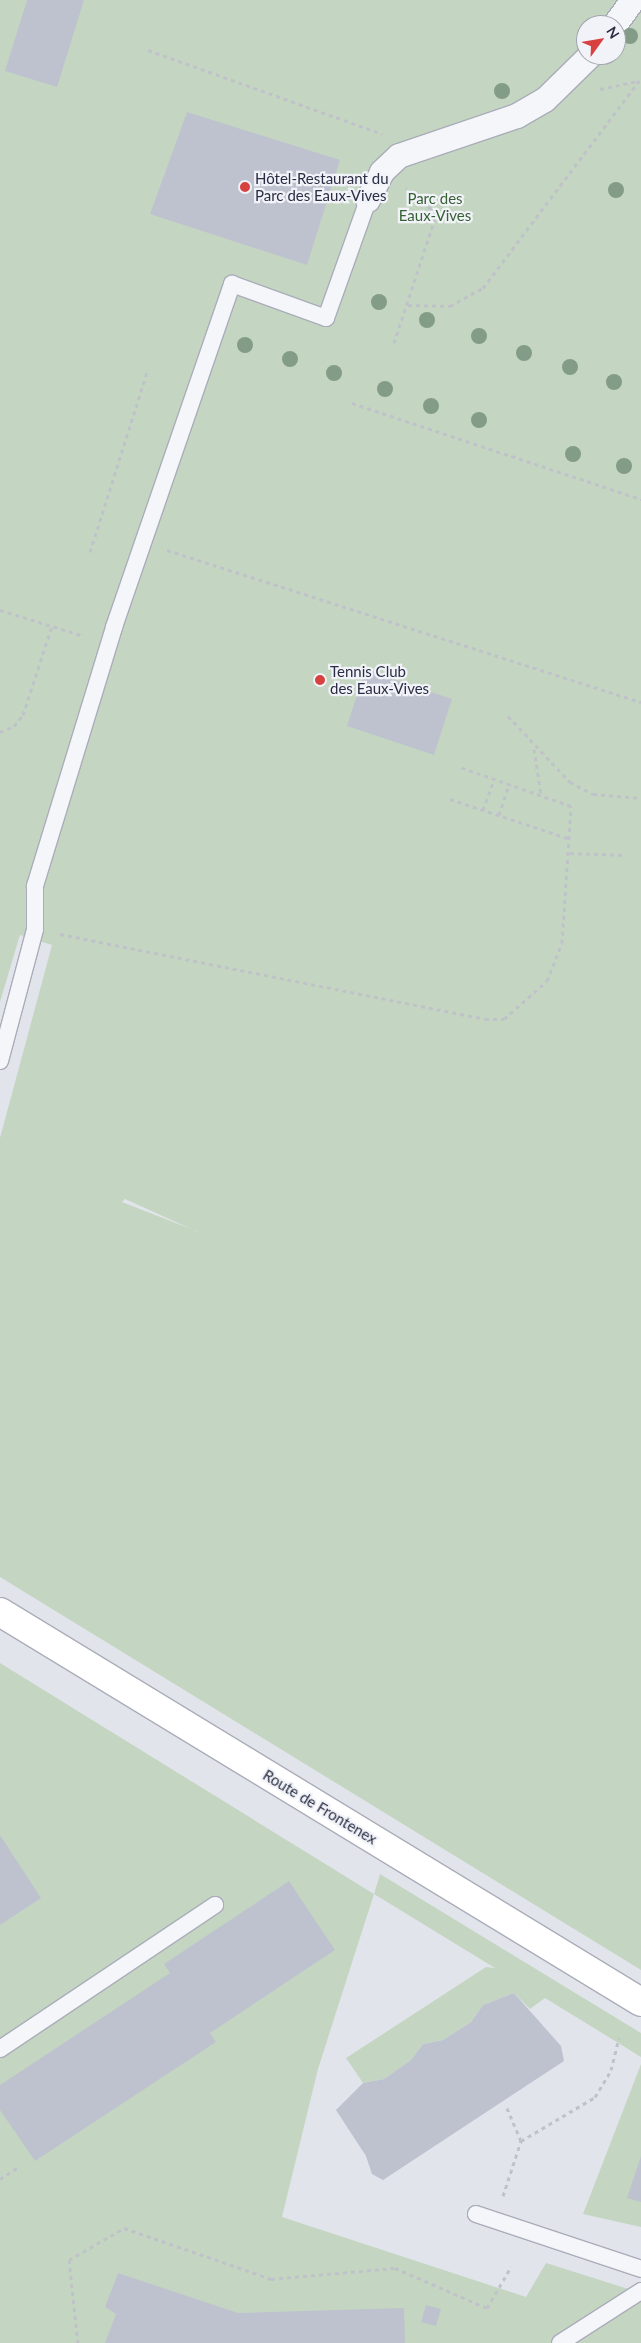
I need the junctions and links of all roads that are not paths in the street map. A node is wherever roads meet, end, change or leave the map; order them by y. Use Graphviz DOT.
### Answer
graph roads {
  1 [pos="633,0"];
  2 [pos="622,15"];
  3 [pos="581,65"];
  4 [pos="368,200"];
  5 [pos="0,1061"];
  6 [pos="0,1612"];
  7 [pos="216,1905"];
  8 [pos="641,2002"];
  9 [pos="0,2049"];
  10 [pos="476,2214"];
  11 [pos="641,2269"];
  12 [pos="641,2291"];
  13 [pos="560,2343"];
  1 -- 2 [label="street"];
  3 -- 4 [label="street"];
  4 -- 5 [label="lane"];
  6 -- 8 [label="main road, Route de Frontenex"];
  7 -- 9 [label="lane"];
  10 -- 11 [label="lane"];
  12 -- 13 [label="lane"];
}
